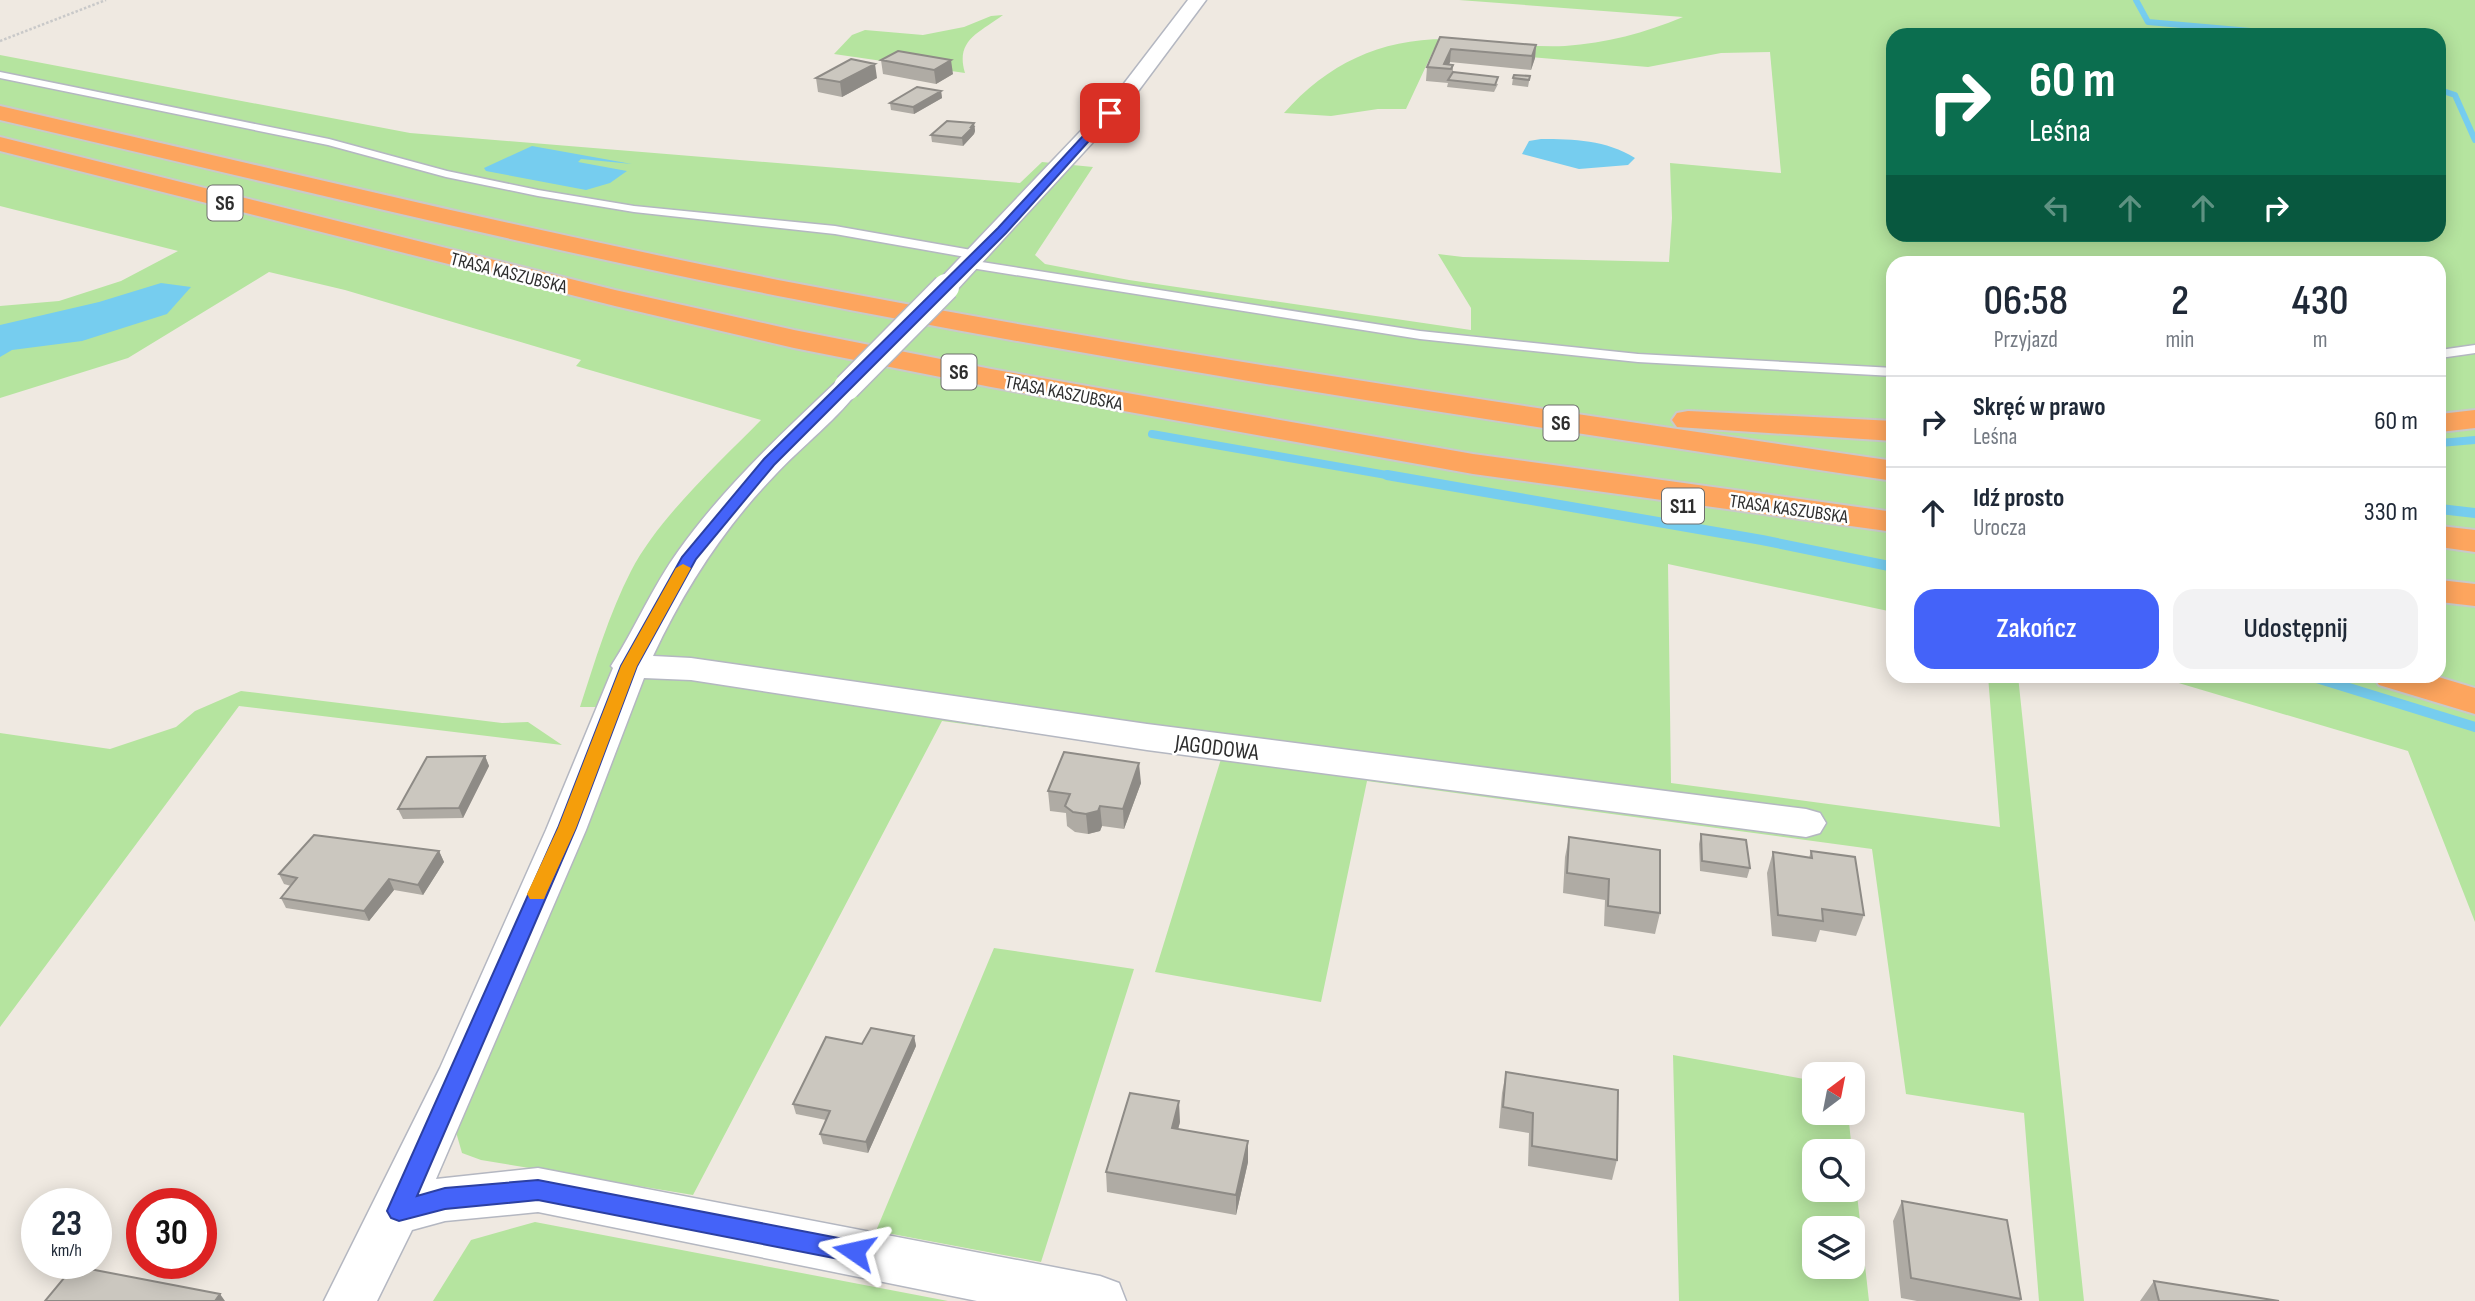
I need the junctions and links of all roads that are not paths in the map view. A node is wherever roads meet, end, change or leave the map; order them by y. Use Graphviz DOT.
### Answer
graph roads {
  1 [pos="1197,0"];
  2 [pos="0,75"];
  3 [pos="0,113"];
  4 [pos="0,145"];
  5 [pos="973,260"];
  6 [pos="2475,349"];
  7 [pos="2446,353"];
  8 [pos="1230,368"];
  9 [pos="1886,372"];
  10 [pos="2475,419"];
  11 [pos="2446,422"];
  12 [pos="1886,430"];
  13 [pos="1473,464"];
  14 [pos="1886,470"];
  15 [pos="1886,521"];
  16 [pos="2446,538"];
  17 [pos="2475,541"];
  18 [pos="1886,544"];
  19 [pos="2446,592"];
  20 [pos="2475,595"];
  21 [pos="629,666"];
  22 [pos="2416,683"];
  23 [pos="2475,701"];
  24 [pos="1806,823"];
  25 [pos="399,1211"];
  26 [pos="350,1301"];
  27 [pos="1100,1301"];
  1 -- 5 [label="street"];
  2 -- 5 [label="lane"];
  3 -- 8 [label="highway, TRASA KASZUBSKA / S6"];
  4 -- 13 [label="highway, TRASA KASZUBSKA / S6"];
  5 -- 9 [label="lane"];
  5 -- 21 [label="street, bridge"];
  6 -- 7 [label="lane"];
  8 -- 12 [label="highway"];
  8 -- 14 [label="highway, TRASA KASZUBSKA / S6"];
  10 -- 11 [label="highway"];
  13 -- 15 [label="highway, TRASA KASZUBSKA / S6"];
  13 -- 18 [label="highway, S11"];
  16 -- 17 [label="highway"];
  19 -- 20 [label="highway"];
  21 -- 24 [label="street, JAGODOWA"];
  21 -- 25 [label="street"];
  22 -- 23 [label="highway"];
  25 -- 26 [label="street"];
  25 -- 27 [label="street"];
}
